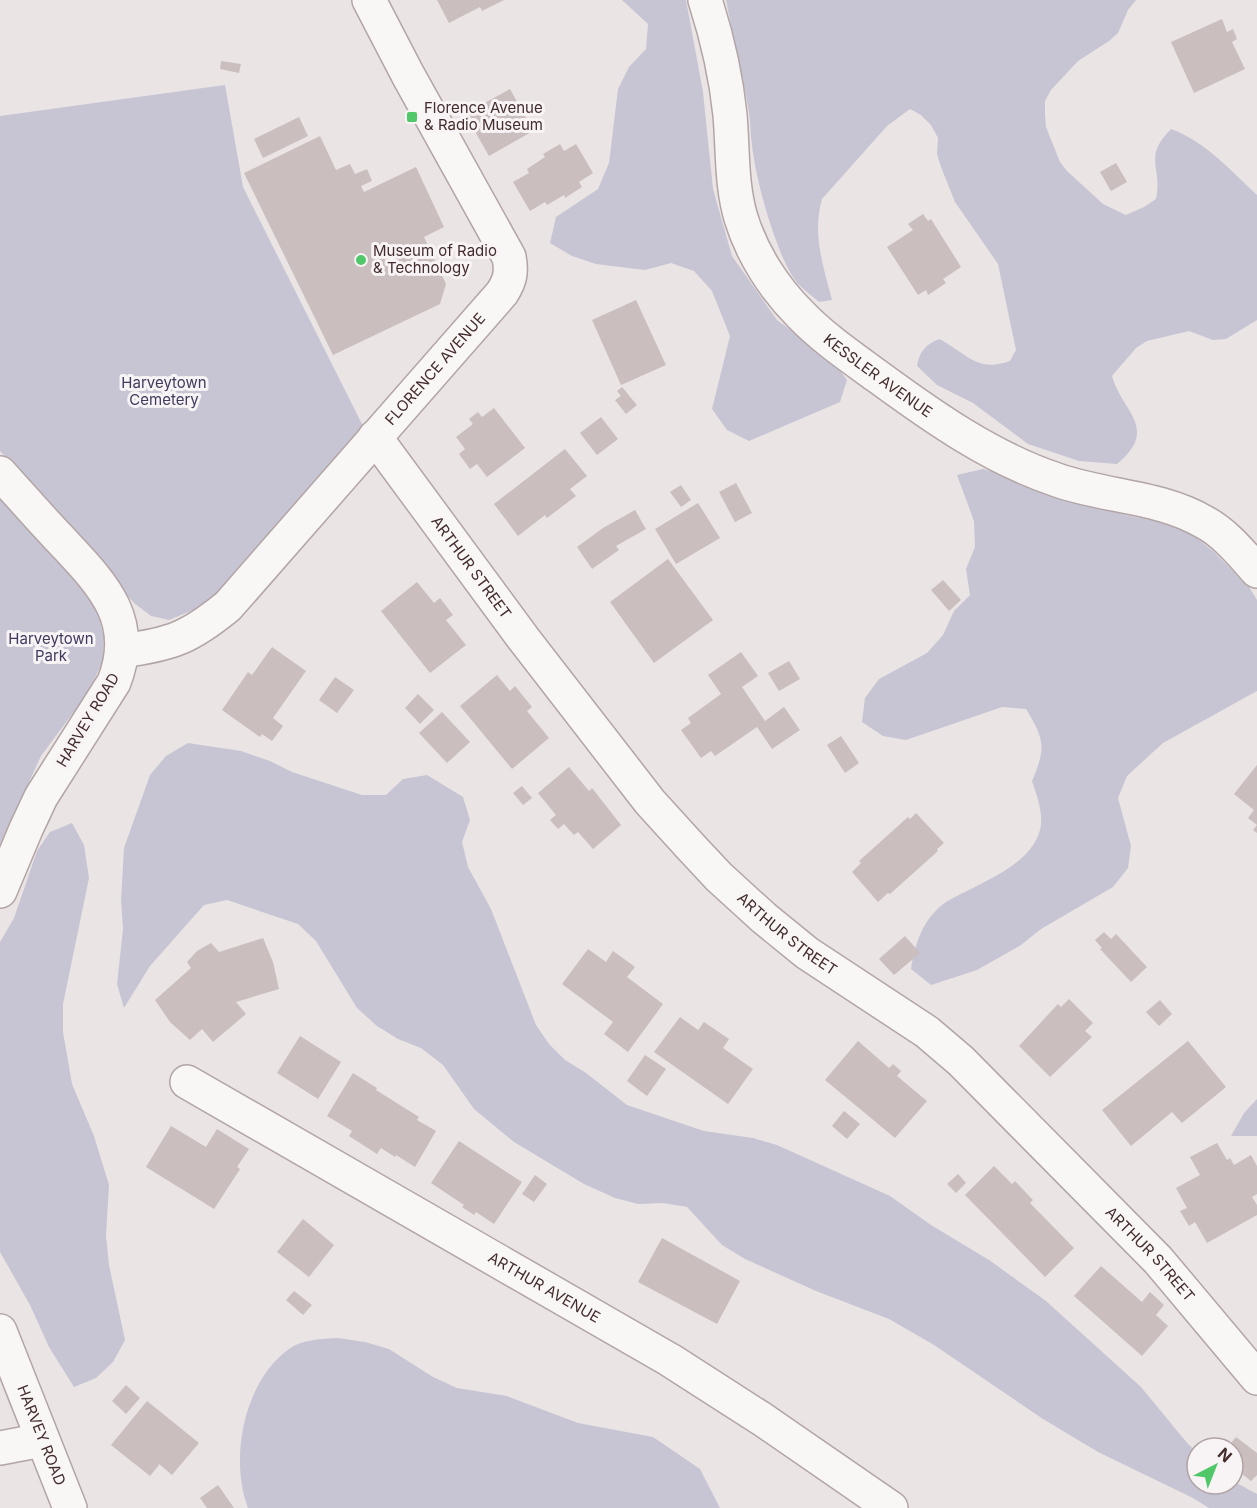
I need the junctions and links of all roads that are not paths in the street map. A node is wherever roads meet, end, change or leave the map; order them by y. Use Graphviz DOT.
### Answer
graph roads {
  1 [pos="369,0"];
  2 [pos="705,0"];
  3 [pos="375,437"];
  4 [pos="0,473"];
  5 [pos="1257,571"];
  6 [pos="122,651"];
  7 [pos="0,891"];
  8 [pos="187,1082"];
  9 [pos="0,1331"];
  10 [pos="1257,1378"];
  11 [pos="42,1440"];
  12 [pos="0,1448"];
  13 [pos="70,1508"];
  14 [pos="891,1508"];
  1 -- 3 [label="street, FLORENCE AVENUE"];
  2 -- 5 [label="street, KESSLER AVENUE"];
  3 -- 6 [label="street, FLORENCE AVENUE"];
  3 -- 10 [label="street, ARTHUR STREET"];
  4 -- 6 [label="street, HARVEY ROAD"];
  6 -- 7 [label="street, HARVEY ROAD"];
  8 -- 14 [label="street, ARTHUR AVENUE"];
  9 -- 11 [label="street, HARVEY ROAD"];
  11 -- 12 [label="street"];
  11 -- 13 [label="street, HARVEY ROAD"];
}
